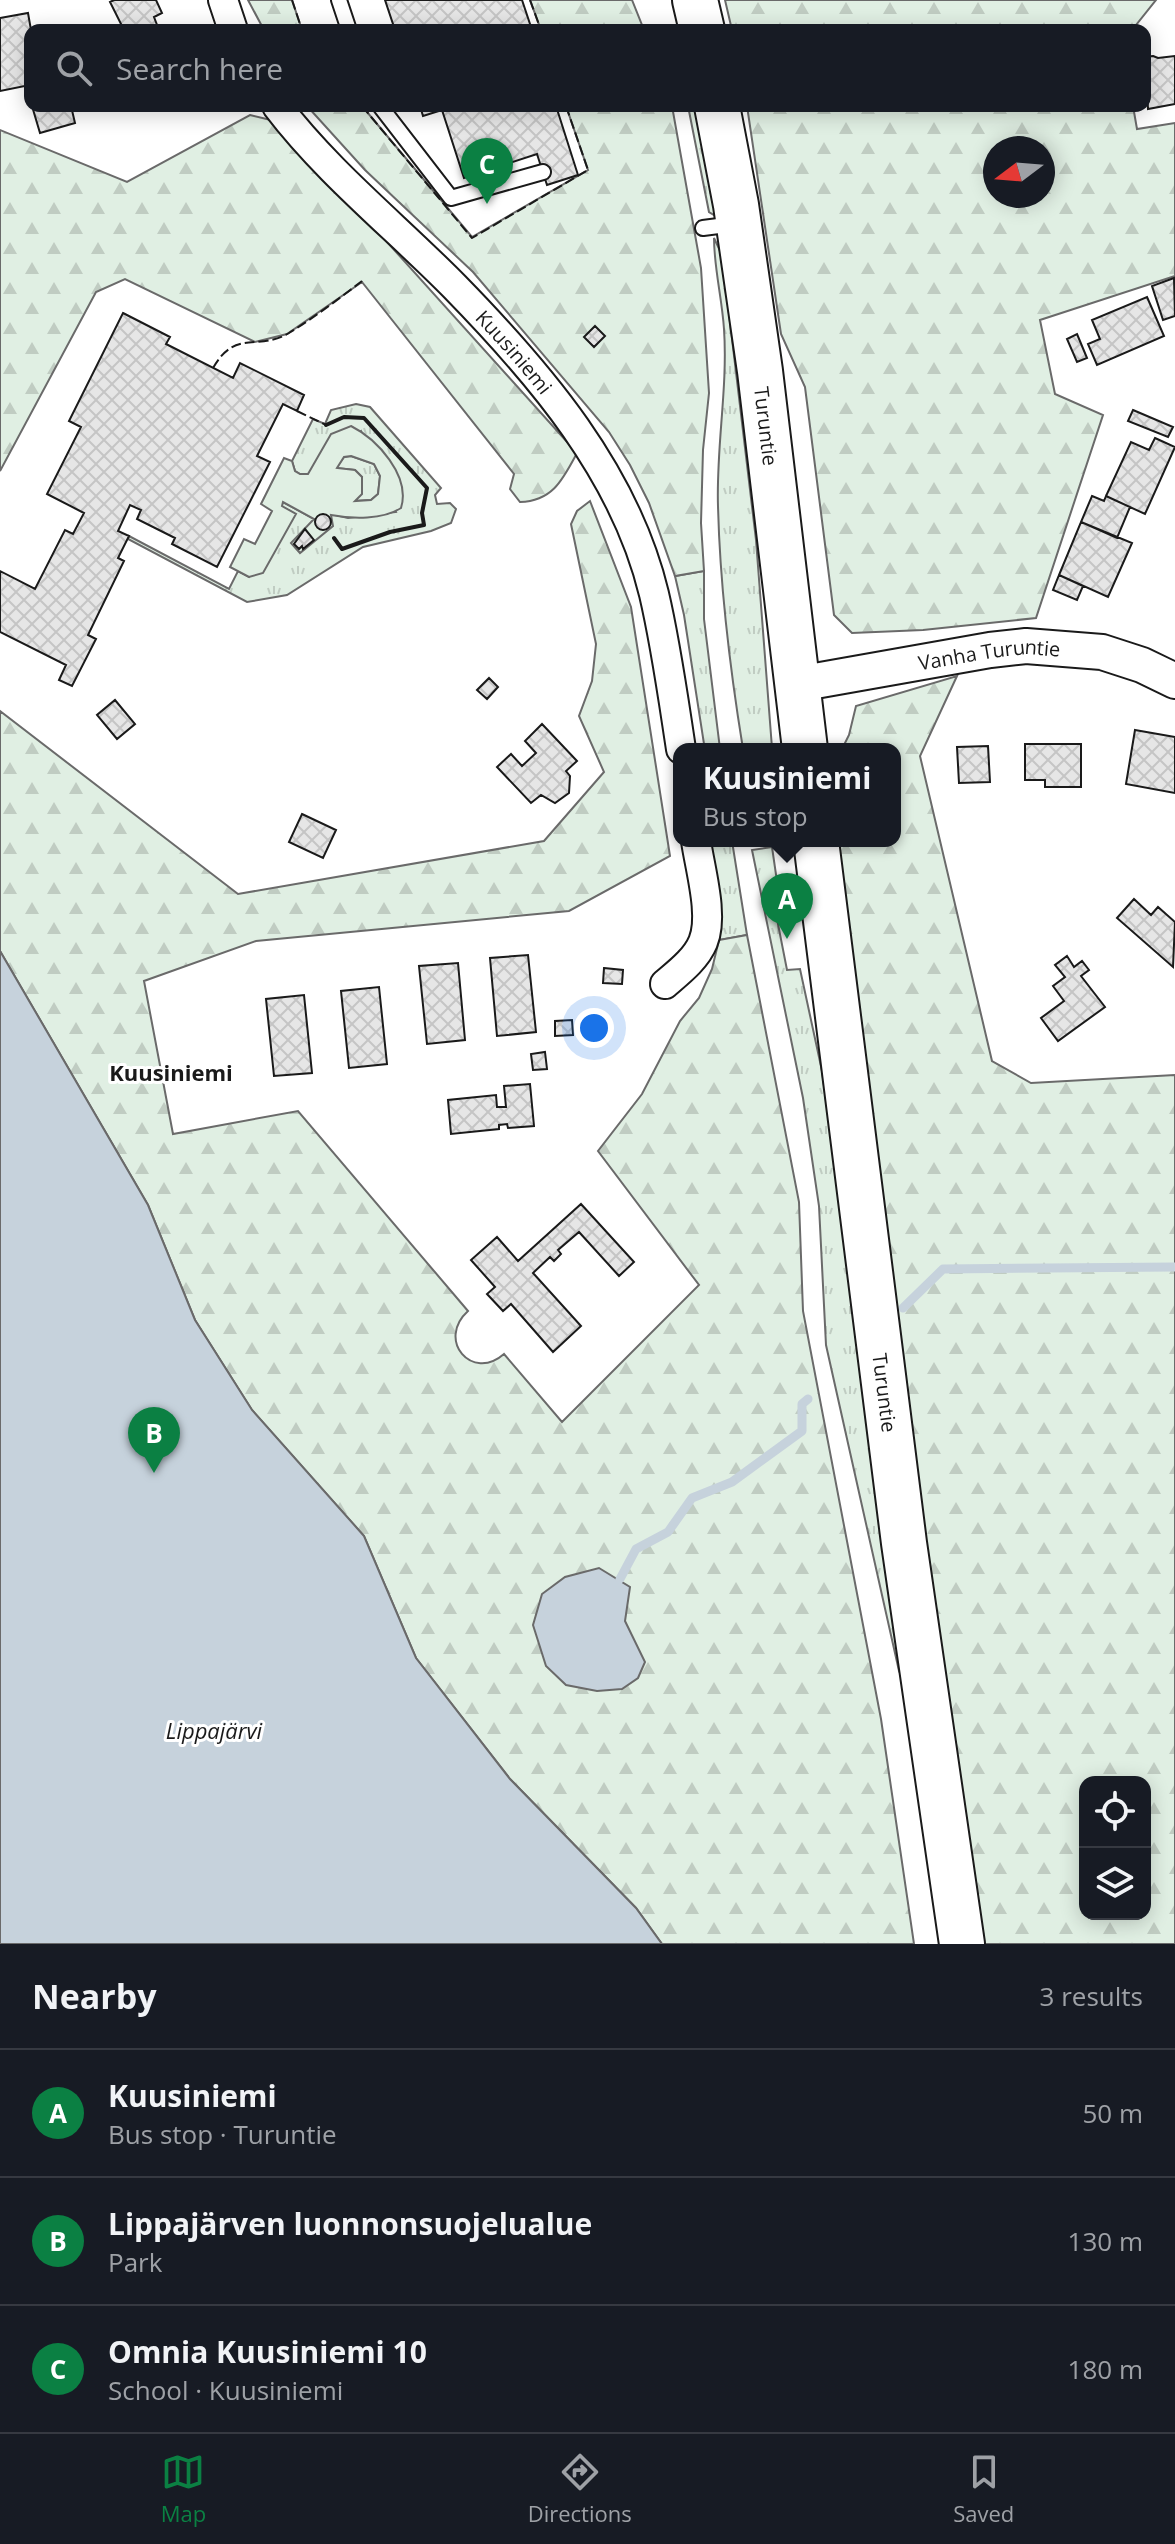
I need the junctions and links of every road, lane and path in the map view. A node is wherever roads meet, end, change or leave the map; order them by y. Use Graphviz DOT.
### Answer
graph roads {
  1 [pos="223,0"];
  2 [pos="339,0"];
  3 [pos="695,0"];
  4 [pos="231,24"];
  5 [pos="347,24"];
  6 [pos="701,24"];
  7 [pos="282,112"];
  8 [pos="385,112"];
  9 [pos="717,112"];
  10 [pos="543,172"];
  11 [pos="1175,681"];
  12 [pos="798,684"];
  13 [pos="680,743"];
  14 [pos="804,743"];
  15 [pos="697,847"];
  16 [pos="817,847"];
  17 [pos="665,984"];
  18 [pos="962,1944"];
  1 -- 4 [label="street"];
  2 -- 5 [label="lane"];
  3 -- 6 [label="main road"];
  7 -- 13 [label="street, Kuusiniemi"];
  8 -- 10 [label="lane"];
  9 -- 12 [label="main road, Turuntie"];
  11 -- 12 [label="street, Vanha Turuntie"];
  12 -- 14 [label="main road, Turuntie"];
  15 -- 17 [label="street"];
  16 -- 18 [label="main road, Turuntie"];
}
